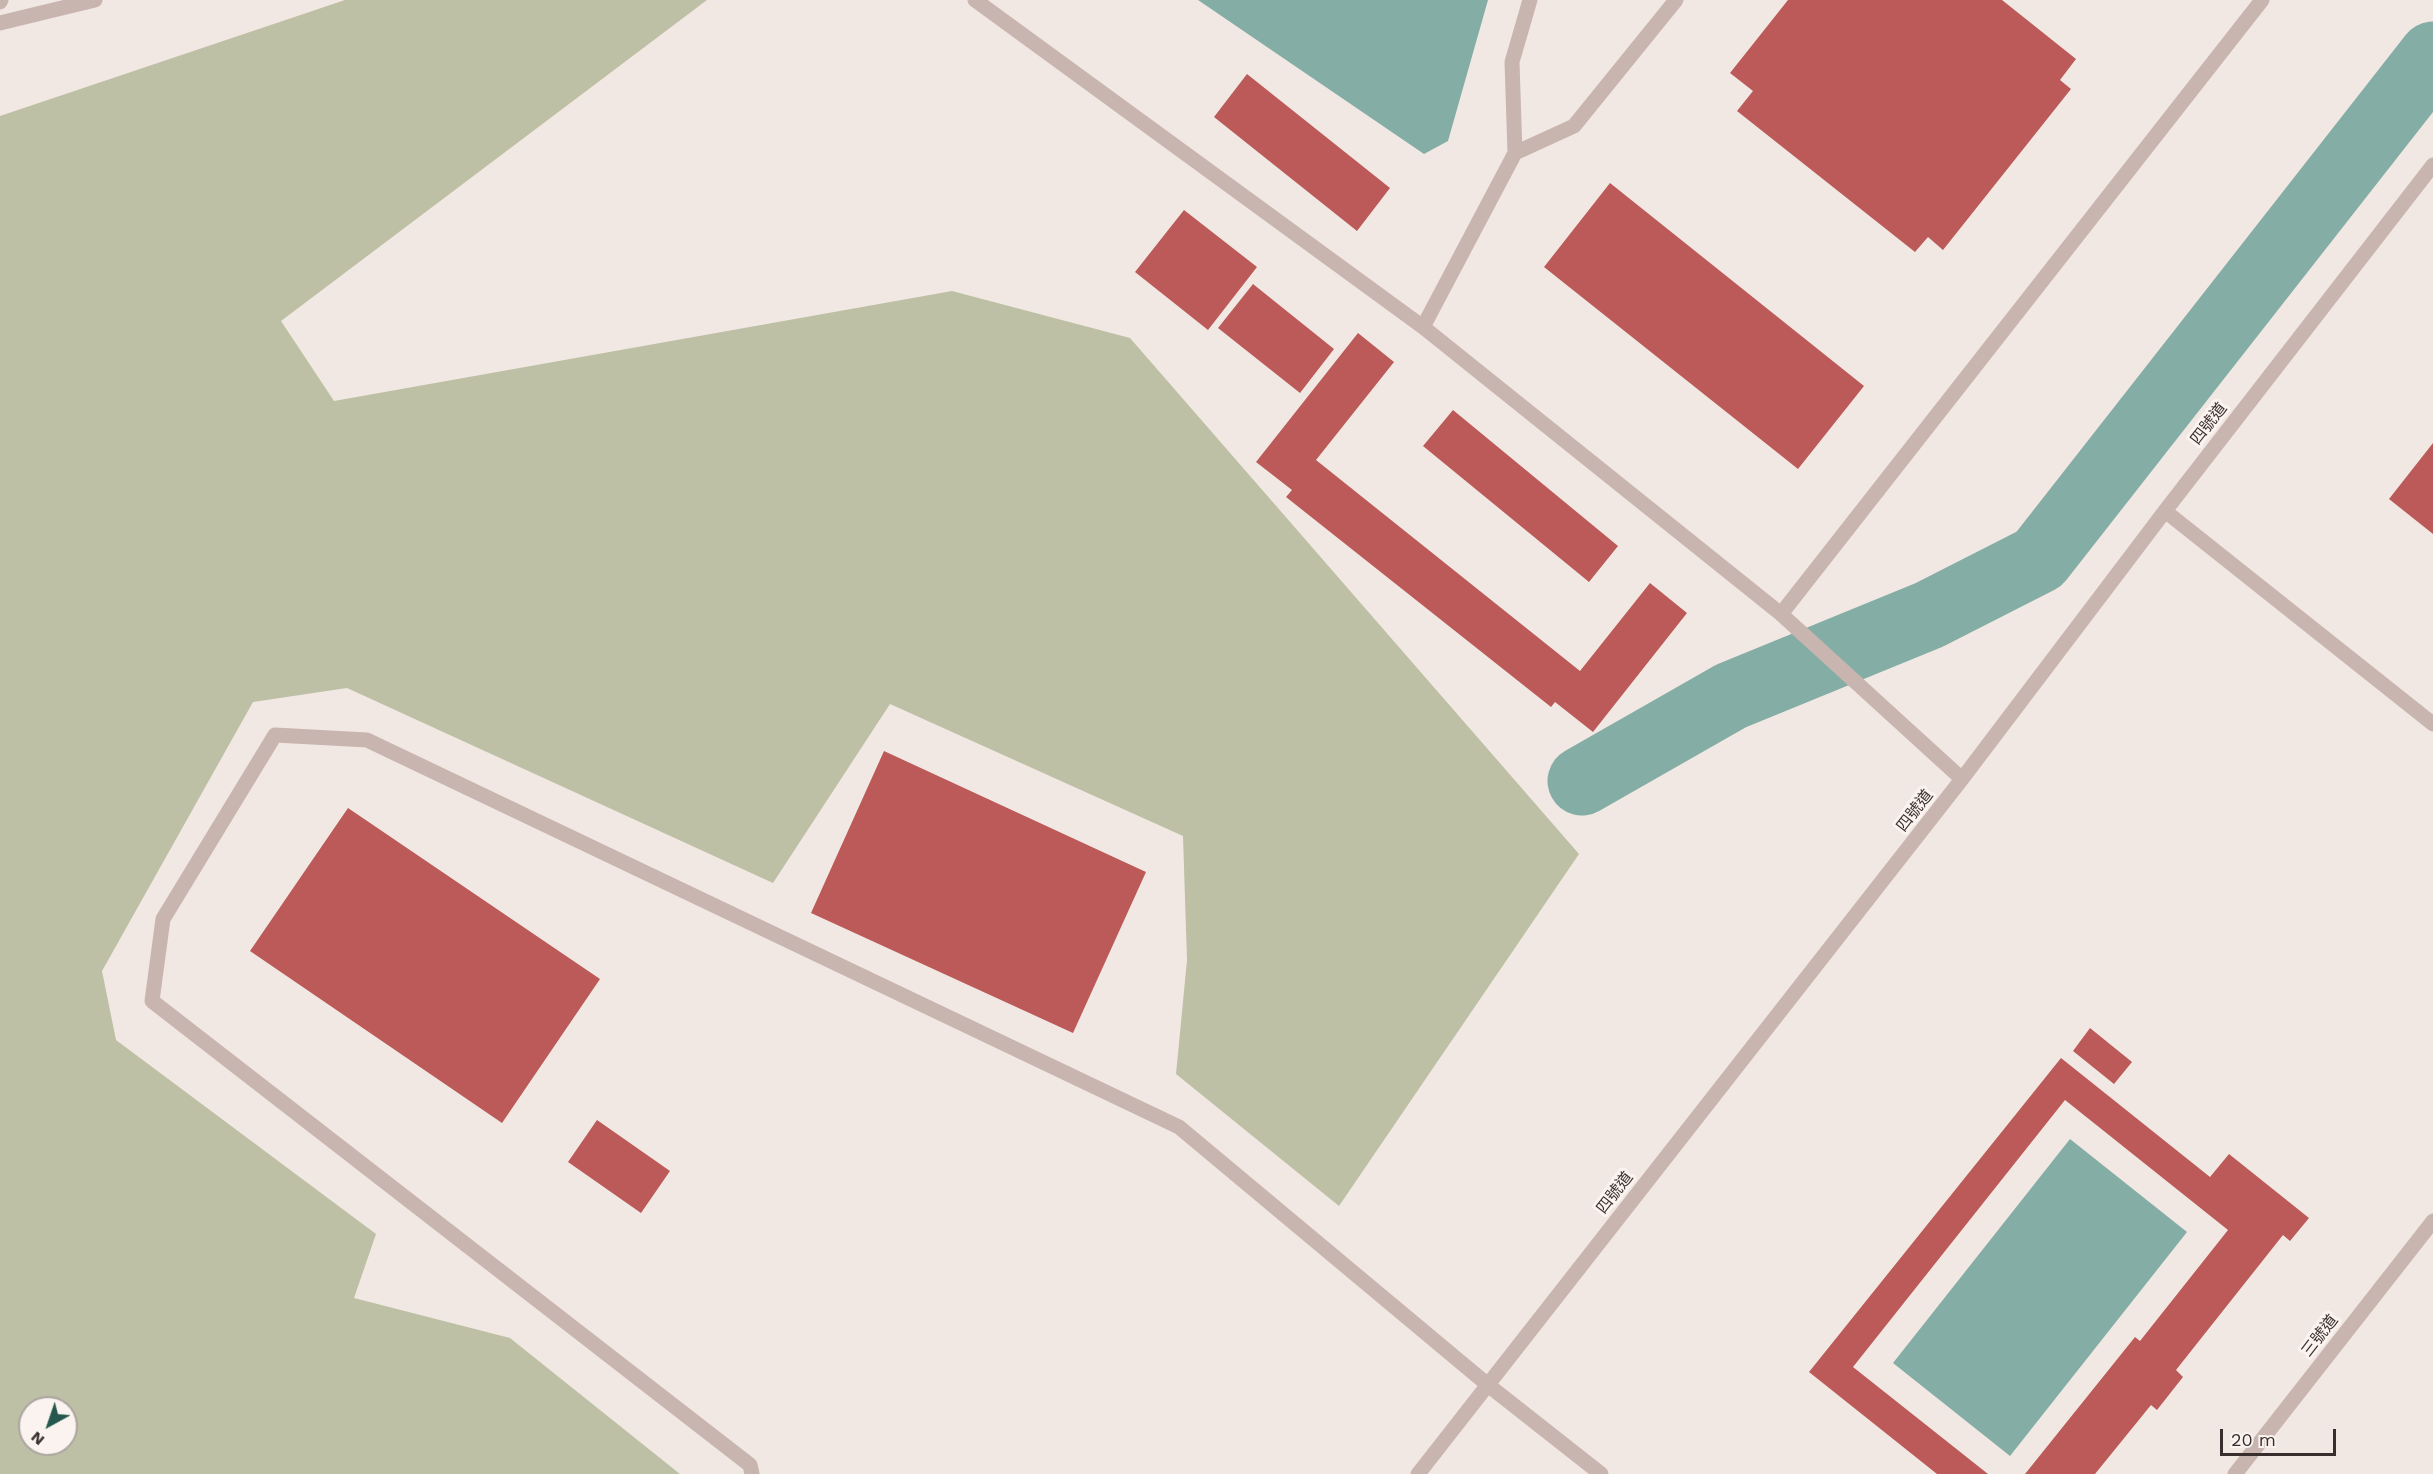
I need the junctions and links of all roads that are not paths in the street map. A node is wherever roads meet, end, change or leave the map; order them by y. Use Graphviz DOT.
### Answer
graph roads {
  1 [pos="95,0"];
  2 [pos="975,0"];
  3 [pos="1530,0"];
  4 [pos="1676,0"];
  5 [pos="2262,0"];
  6 [pos="0,23"];
  7 [pos="1515,153"];
  8 [pos="2433,165"];
  9 [pos="1423,327"];
  10 [pos="2165,511"];
  11 [pos="1781,614"];
  12 [pos="2433,724"];
  13 [pos="1962,779"];
  14 [pos="2433,1221"];
  15 [pos="1488,1385"];
  16 [pos="752,1474"];
  17 [pos="1418,1474"];
  18 [pos="1601,1474"];
  19 [pos="2235,1474"];
  1 -- 6 [label="lane"];
  2 -- 9 [label="lane"];
  3 -- 7 [label="lane"];
  4 -- 7 [label="lane"];
  5 -- 11 [label="lane"];
  7 -- 9 [label="lane"];
  8 -- 10 [label="lane, 四號道"];
  9 -- 11 [label="lane"];
  10 -- 12 [label="lane"];
  10 -- 13 [label="lane, 四號道"];
  11 -- 13 [label="lane"];
  13 -- 15 [label="lane, 四號道"];
  14 -- 19 [label="lane, 三號道"];
  15 -- 16 [label="lane"];
  15 -- 17 [label="lane, 四號道"];
  15 -- 18 [label="lane"];
}
